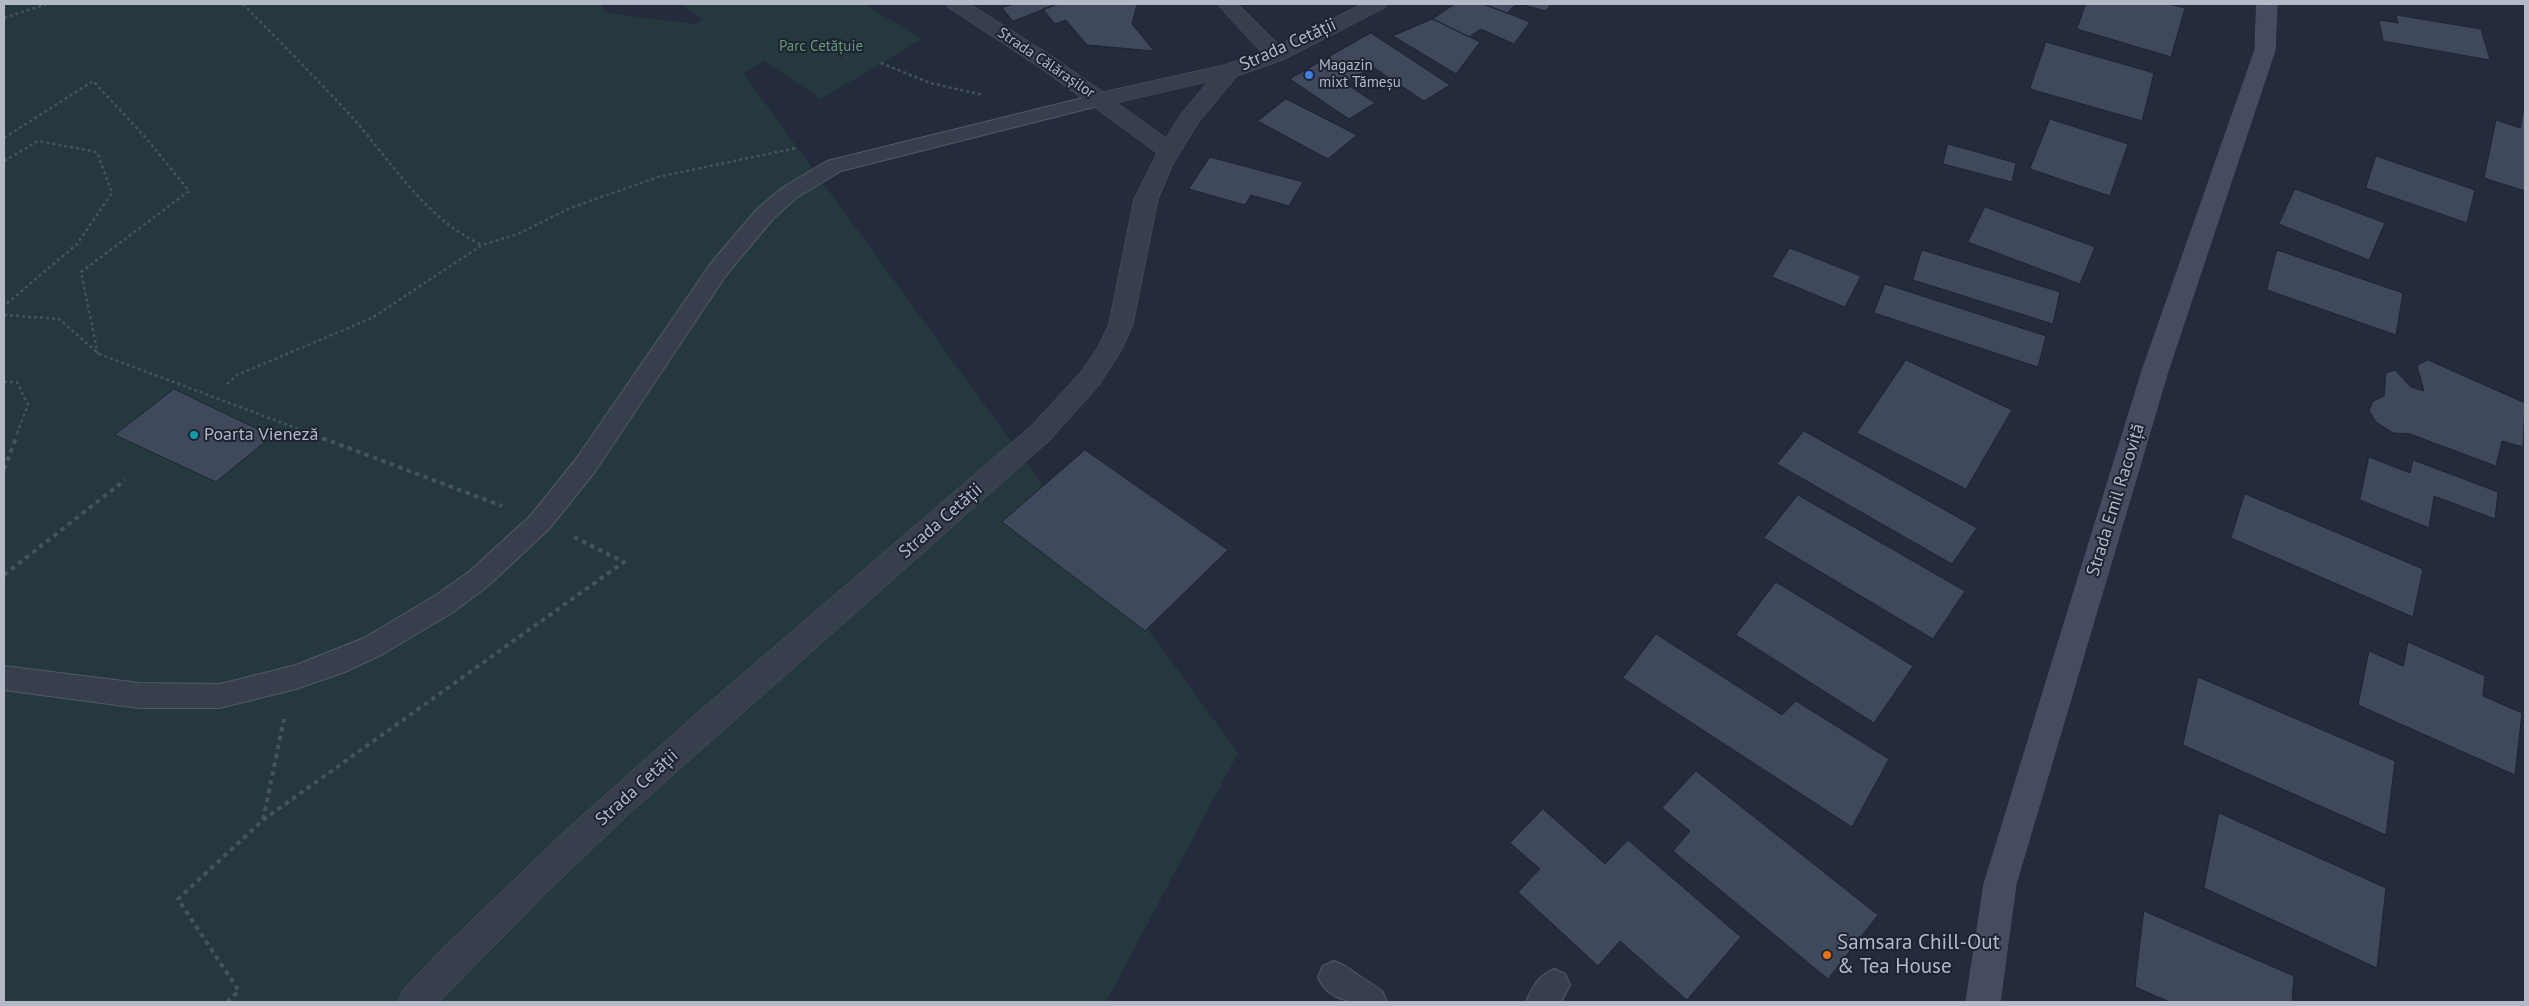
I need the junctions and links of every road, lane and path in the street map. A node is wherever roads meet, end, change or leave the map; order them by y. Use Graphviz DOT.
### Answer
graph roads {
  1 [pos="47,4"];
  2 [pos="243,4"];
  3 [pos="956,4"];
  4 [pos="1227,4"];
  5 [pos="1377,4"];
  6 [pos="2267,4"];
  7 [pos="4,18"];
  8 [pos="1276,55"];
  9 [pos="881,63"];
  10 [pos="1229,71"];
  11 [pos="985,96"];
  12 [pos="1100,100"];
  13 [pos="4,138"];
  14 [pos="797,147"];
  15 [pos="1169,151"];
  16 [pos="4,161"];
  17 [pos="482,245"];
  18 [pos="4,306"];
  19 [pos="4,315"];
  20 [pos="99,354"];
  21 [pos="4,382"];
  22 [pos="227,384"];
  23 [pos="4,469"];
  24 [pos="126,480"];
  25 [pos="541,521"];
  26 [pos="4,575"];
  27 [pos="4,678"];
  28 [pos="292,680"];
  29 [pos="263,820"];
  30 [pos="1334,977"];
  31 [pos="227,1002"];
  32 [pos="415,1002"];
  33 [pos="1371,1002"];
  34 [pos="1983,1002"];
  1 -- 7 [label="path"];
  2 -- 17 [label="path"];
  3 -- 12 [label="street, Strada Călărașilor"];
  4 -- 8 [label="street"];
  5 -- 8 [label="street, Strada Cetății"];
  6 -- 34 [label="street, Strada Emil Racoviță"];
  8 -- 10 [label="street, Strada Cetății"];
  9 -- 11 [label="path"];
  10 -- 12 [label="street, Strada Călărașilor"];
  10 -- 15 [label="street, Strada Cetății"];
  12 -- 15 [label="street"];
  12 -- 25 [label="lane"];
  13 -- 20 [label="path"];
  14 -- 17 [label="path"];
  15 -- 32 [label="street, Strada Cetății"];
  16 -- 18 [label="path"];
  17 -- 22 [label="path"];
  19 -- 20 [label="path"];
  20 -- 25 [label="path"];
  21 -- 23 [label="path"];
  24 -- 26 [label="path"];
  25 -- 28 [label="lane"];
  25 -- 29 [label="path"];
  27 -- 28 [label="lane"];
  28 -- 29 [label="path"];
  29 -- 31 [label="path"];
  30 -- 33 [label="lane"];
}
